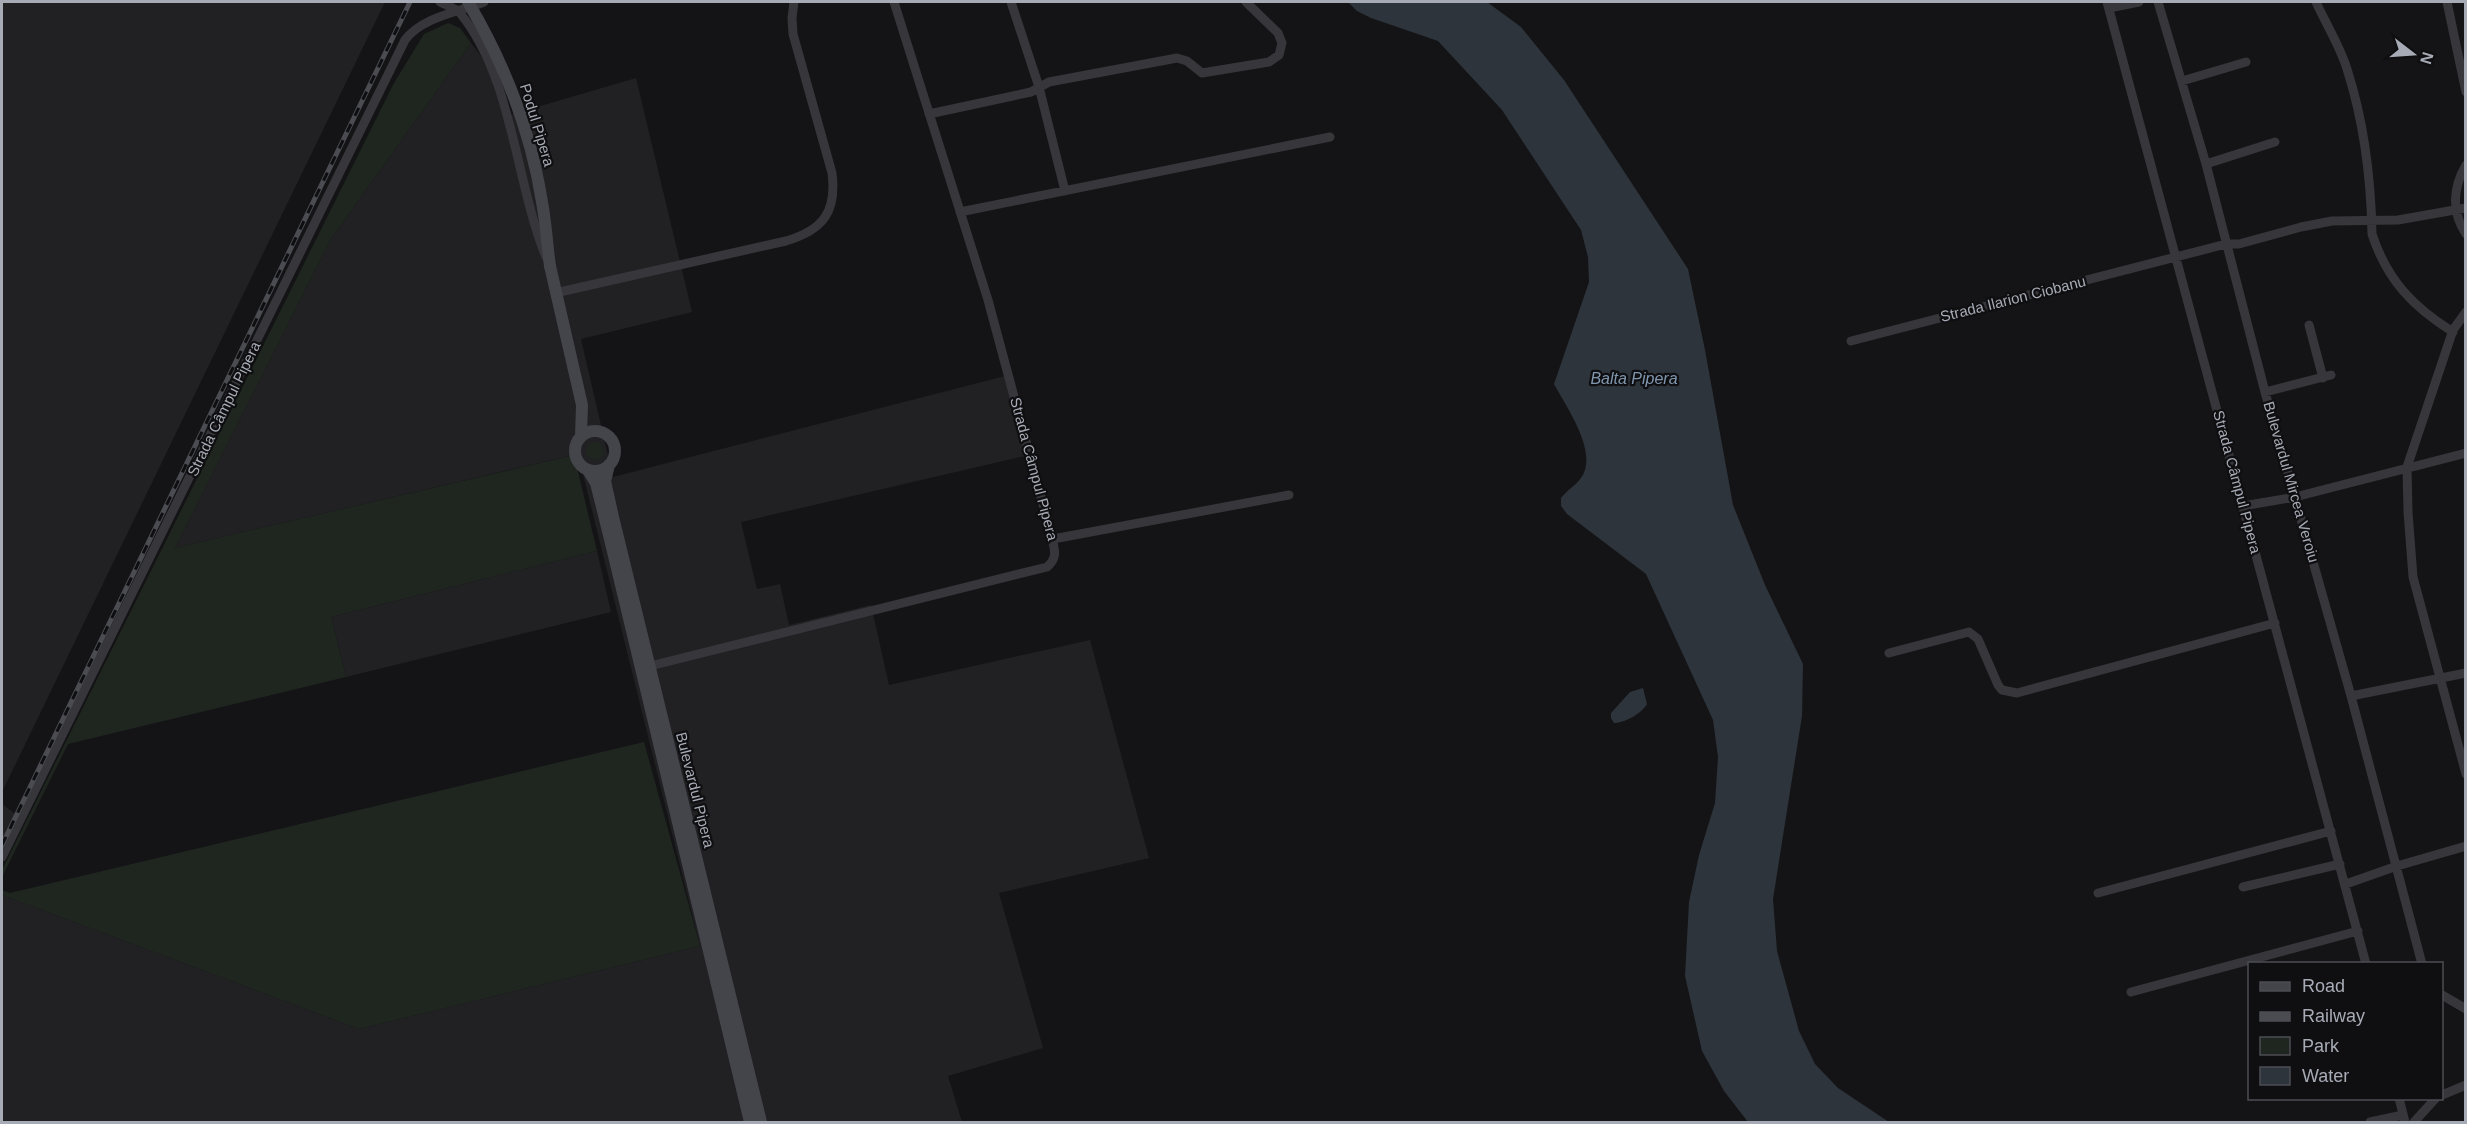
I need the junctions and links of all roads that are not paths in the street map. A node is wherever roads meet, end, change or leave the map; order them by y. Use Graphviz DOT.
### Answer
graph roads {
  1 [pos="440,2"];
  2 [pos="468,2"];
  3 [pos="484,2"];
  4 [pos="794,2"];
  5 [pos="894,2"];
  6 [pos="1011,2"];
  7 [pos="1246,2"];
  8 [pos="2139,2"];
  9 [pos="2158,2"];
  10 [pos="2316,2"];
  11 [pos="2447,2"];
  12 [pos="2108,5"];
  13 [pos="459,12"];
  14 [pos="2246,62"];
  15 [pos="2182,81"];
  16 [pos="1038,87"];
  17 [pos="2466,92"];
  18 [pos="929,114"];
  19 [pos="1330,137"];
  20 [pos="2275,142"];
  21 [pos="2206,164"];
  22 [pos="2466,165"];
  23 [pos="1065,191"];
  24 [pos="2466,208"];
  25 [pos="2455,210"];
  26 [pos="960,212"];
  27 [pos="2372,221"];
  28 [pos="2466,234"];
  29 [pos="2226,244"];
  30 [pos="2175,258"];
  31 [pos="549,266"];
  32 [pos="555,293"];
  33 [pos="2466,312"];
  34 [pos="2309,325"];
  35 [pos="2453,332"];
  36 [pos="1851,341"];
  37 [pos="2265,392"];
  38 [pos="582,405"];
  39 [pos="596,431"];
  40 [pos="581,437"];
  41 [pos="2466,453"];
  42 [pos="609,465"];
  43 [pos="2408,467"];
  44 [pos="588,470"];
  45 [pos="1289,495"];
  46 [pos="2295,497"];
  47 [pos="2243,506"];
  48 [pos="1053,539"];
  49 [pos="2275,623"];
  50 [pos="1889,653"];
  51 [pos="650,666"];
  52 [pos="2466,674"];
  53 [pos="2438,677"];
  54 [pos="2351,696"];
  55 [pos="2466,774"];
  56 [pos="2331,831"];
  57 [pos="2466,846"];
  58 [pos="2,857"];
  59 [pos="2340,864"];
  60 [pos="2397,866"];
  61 [pos="2346,884"];
  62 [pos="2242,887"];
  63 [pos="2098,893"];
  64 [pos="2358,931"];
  65 [pos="2366,962"];
  66 [pos="2422,962"];
  67 [pos="2131,992"];
  68 [pos="2443,996"];
  69 [pos="2466,1009"];
  70 [pos="2466,1085"];
  71 [pos="2443,1095"];
  72 [pos="2399,1100"];
  73 [pos="2434,1100"];
  74 [pos="2404,1119"];
  75 [pos="750,1122"];
  76 [pos="761,1122"];
  77 [pos="2370,1122"];
  78 [pos="2414,1122"];
  1 -- 13 [label="street"];
  2 -- 31 [label="main road, Podul Pipera, bridge"];
  3 -- 13 [label="street, Strada Câmpul Pipera"];
  4 -- 32 [label="street"];
  5 -- 18 [label="street, Strada Câmpul Pipera"];
  6 -- 16 [label="street"];
  7 -- 16 [label="street"];
  8 -- 12 [label="street"];
  9 -- 15 [label="street, Bulevardul Mircea Veroiu"];
  10 -- 27 [label="street"];
  11 -- 17 [label="street"];
  12 -- 30 [label="street, Strada Câmpul Pipera"];
  13 -- 31 [label="street"];
  13 -- 58 [label="street, Strada Câmpul Pipera"];
  14 -- 15 [label="street"];
  15 -- 21 [label="street, Bulevardul Mircea Veroiu"];
  16 -- 18 [label="street"];
  16 -- 23 [label="street"];
  18 -- 26 [label="street, Strada Câmpul Pipera"];
  19 -- 23 [label="street"];
  20 -- 21 [label="street"];
  21 -- 29 [label="street, Bulevardul Mircea Veroiu"];
  22 -- 25 [label="street"];
  23 -- 26 [label="street"];
  24 -- 25 [label="street, Strada Ilarion Ciobanu"];
  25 -- 27 [label="street, Strada Ilarion Ciobanu"];
  25 -- 28 [label="street"];
  26 -- 48 [label="street, Strada Câmpul Pipera"];
  27 -- 29 [label="street, Strada Ilarion Ciobanu"];
  27 -- 35 [label="street"];
  29 -- 30 [label="street, Strada Ilarion Ciobanu"];
  29 -- 37 [label="street, Bulevardul Mircea Veroiu"];
  30 -- 36 [label="street, Strada Ilarion Ciobanu"];
  30 -- 47 [label="street, Strada Câmpul Pipera"];
  31 -- 32 [label="main road"];
  32 -- 38 [label="main road"];
  33 -- 35 [label="street"];
  34 -- 37 [label="street"];
  35 -- 43 [label="street"];
  37 -- 46 [label="street, Bulevardul Mircea Veroiu"];
  38 -- 39 [label="main road"];
  38 -- 40 [label="main road"];
  39 -- 40 [label="main road"];
  39 -- 42 [label="main road"];
  40 -- 44 [label="main road"];
  41 -- 43 [label="street"];
  42 -- 44 [label="main road"];
  42 -- 51 [label="main road, Bulevardul Pipera"];
  43 -- 46 [label="street"];
  43 -- 53 [label="street"];
  44 -- 75 [label="main road, Bulevardul Pipera"];
  45 -- 48 [label="street"];
  46 -- 47 [label="street"];
  46 -- 54 [label="street, Bulevardul Mircea Veroiu"];
  47 -- 49 [label="street, Strada Câmpul Pipera"];
  48 -- 51 [label="street, Strada Câmpul Pipera"];
  49 -- 50 [label="street"];
  49 -- 56 [label="street, Strada Câmpul Pipera"];
  51 -- 76 [label="main road, Bulevardul Pipera"];
  52 -- 53 [label="street"];
  53 -- 54 [label="street"];
  53 -- 55 [label="street"];
  54 -- 60 [label="street, Bulevardul Mircea Veroiu"];
  56 -- 59 [label="street, Strada Câmpul Pipera"];
  56 -- 63 [label="street"];
  57 -- 60 [label="street"];
  59 -- 61 [label="street, Strada Câmpul Pipera"];
  59 -- 62 [label="street"];
  60 -- 61 [label="street"];
  60 -- 66 [label="street, Bulevardul Mircea Veroiu"];
  61 -- 64 [label="street, Strada Câmpul Pipera"];
  64 -- 65 [label="street, Strada Câmpul Pipera"];
  64 -- 67 [label="street"];
  68 -- 69 [label="street"];
  70 -- 71 [label="street"];
  72 -- 74 [label="street"];
  73 -- 78 [label="street"];
  74 -- 77 [label="street"];
}
